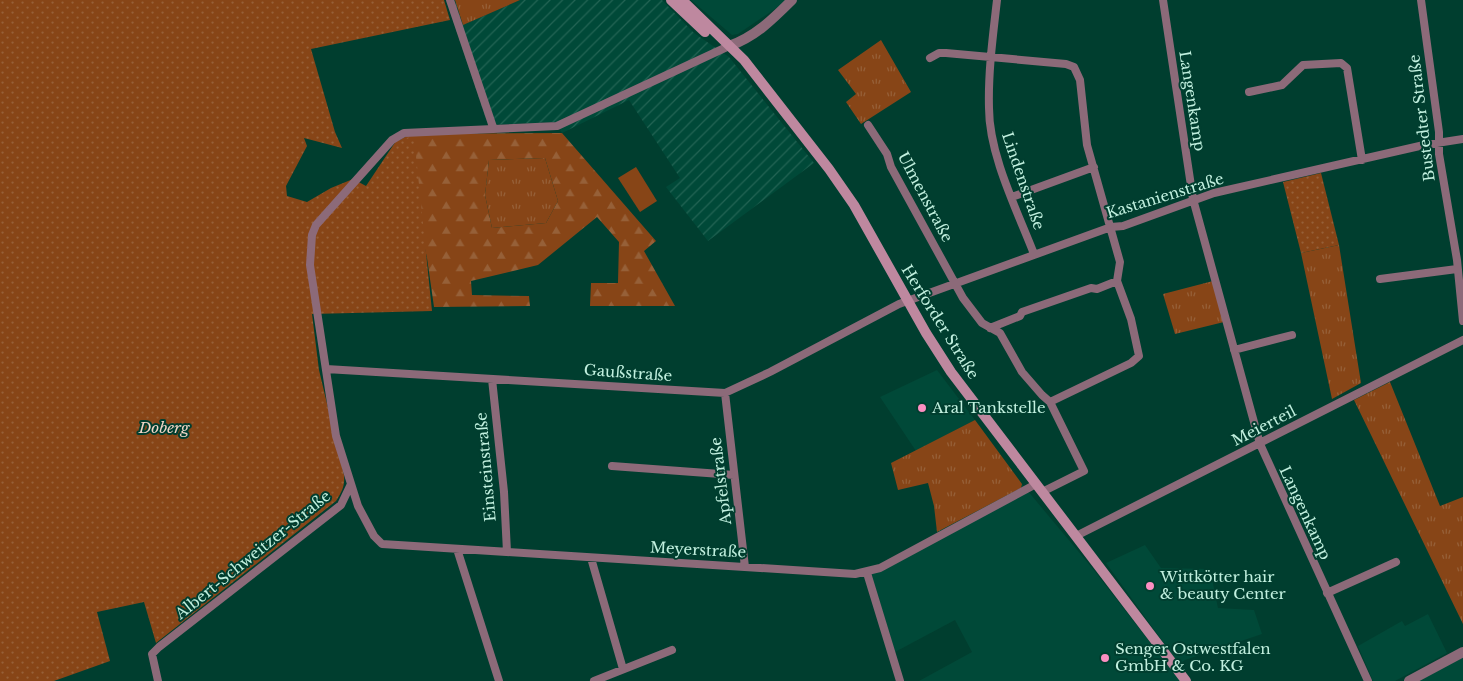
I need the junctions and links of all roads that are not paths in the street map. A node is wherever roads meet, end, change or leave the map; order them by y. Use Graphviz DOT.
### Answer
graph roads {
  1 [pos="450,0"];
  2 [pos="671,0"];
  3 [pos="682,0"];
  4 [pos="792,0"];
  5 [pos="997,0"];
  6 [pos="1163,0"];
  7 [pos="1421,0"];
  8 [pos="729,46"];
  9 [pos="992,57"];
  10 [pos="930,58"];
  11 [pos="1249,92"];
  12 [pos="868,125"];
  13 [pos="493,127"];
  14 [pos="1463,139"];
  15 [pos="1438,142"];
  16 [pos="1362,160"];
  17 [pos="1094,168"];
  18 [pos="1012,197"];
  19 [pos="1193,199"];
  20 [pos="1111,227"];
  21 [pos="1034,254"];
  22 [pos="1457,269"];
  23 [pos="1380,280"];
  24 [pos="1117,282"];
  25 [pos="956,283"];
  26 [pos="908,301"];
  27 [pos="1463,321"];
  28 [pos="990,328"];
  29 [pos="1292,335"];
  30 [pos="1463,340"];
  31 [pos="1234,350"];
  32 [pos="326,369"];
  33 [pos="492,379"];
  34 [pos="725,393"];
  35 [pos="1050,402"];
  36 [pos="1260,444"];
  37 [pos="612,466"];
  38 [pos="734,475"];
  39 [pos="351,484"];
  40 [pos="1039,488"];
  41 [pos="341,504"];
  42 [pos="358,506"];
  43 [pos="1076,536"];
  44 [pos="457,549"];
  45 [pos="507,552"];
  46 [pos="591,558"];
  47 [pos="1396,562"];
  48 [pos="745,566"];
  49 [pos="867,573"];
  50 [pos="1328,594"];
  51 [pos="672,650"];
  52 [pos="1463,652"];
  53 [pos="623,669"];
  54 [pos="158,681"];
  55 [pos="499,681"];
  56 [pos="594,681"];
  57 [pos="900,681"];
  58 [pos="1186,681"];
  59 [pos="1368,681"];
  60 [pos="1409,681"];
  1 -- 13 [label="street"];
  2 -- 8 [label="main road, Herforder Straße"];
  3 -- 8 [label="main road, Herforder Straße"];
  4 -- 8 [label="street"];
  5 -- 9 [label="street, Lindenstraße"];
  6 -- 19 [label="street, Langenkamp"];
  7 -- 15 [label="street, Bustedter Straße"];
  8 -- 13 [label="street"];
  8 -- 26 [label="main road, Herforder Straße"];
  9 -- 10 [label="street"];
  9 -- 17 [label="street"];
  9 -- 18 [label="street, Lindenstraße"];
  11 -- 16 [label="street"];
  12 -- 25 [label="street, Ulmenstraße"];
  13 -- 32 [label="street"];
  14 -- 15 [label="street, Kastanienstraße"];
  15 -- 16 [label="street, Kastanienstraße"];
  15 -- 22 [label="street, Bustedter Straße"];
  16 -- 19 [label="street, Kastanienstraße"];
  17 -- 18 [label="street"];
  17 -- 20 [label="street"];
  18 -- 21 [label="street, Lindenstraße"];
  19 -- 20 [label="street, Kastanienstraße"];
  19 -- 31 [label="street, Langenkamp"];
  20 -- 21 [label="street, Kastanienstraße"];
  20 -- 24 [label="street"];
  21 -- 25 [label="street, Kastanienstraße"];
  22 -- 23 [label="street"];
  22 -- 27 [label="street, Bustedter Straße"];
  24 -- 28 [label="street"];
  24 -- 35 [label="street"];
  25 -- 26 [label="street, Kastanienstraße"];
  25 -- 28 [label="street, Ulmenstraße"];
  26 -- 34 [label="street"];
  26 -- 40 [label="main road, Herforder Straße"];
  28 -- 35 [label="street, Ulmenstraße"];
  29 -- 31 [label="street"];
  30 -- 36 [label="street, Meierteil"];
  31 -- 36 [label="street, Langenkamp"];
  32 -- 33 [label="street, Gaußstraße"];
  32 -- 39 [label="street"];
  33 -- 34 [label="street, Gaußstraße"];
  33 -- 45 [label="street, Einsteinstraße"];
  34 -- 38 [label="street, Apfelstraße"];
  35 -- 40 [label="street, Ulmenstraße"];
  36 -- 43 [label="street, Meierteil"];
  36 -- 50 [label="street, Langenkamp"];
  37 -- 38 [label="street"];
  38 -- 48 [label="street, Apfelstraße"];
  39 -- 41 [label="street, Albert-Schweitzer-Straße"];
  39 -- 42 [label="street, Meyerstraße"];
  40 -- 43 [label="main road, Herforder Straße"];
  40 -- 49 [label="street"];
  41 -- 42 [label="street"];
  41 -- 54 [label="street, Albert-Schweitzer-Straße"];
  42 -- 44 [label="street, Meyerstraße"];
  43 -- 58 [label="main road, Herforder Straße"];
  44 -- 45 [label="street, Meyerstraße"];
  44 -- 55 [label="street"];
  45 -- 46 [label="street, Meyerstraße"];
  46 -- 48 [label="street, Meyerstraße"];
  46 -- 53 [label="street"];
  47 -- 50 [label="street"];
  48 -- 49 [label="street, Meyerstraße"];
  49 -- 57 [label="street"];
  50 -- 59 [label="street, Langenkamp"];
  51 -- 53 [label="street"];
  52 -- 60 [label="street"];
  53 -- 56 [label="street"];
}
